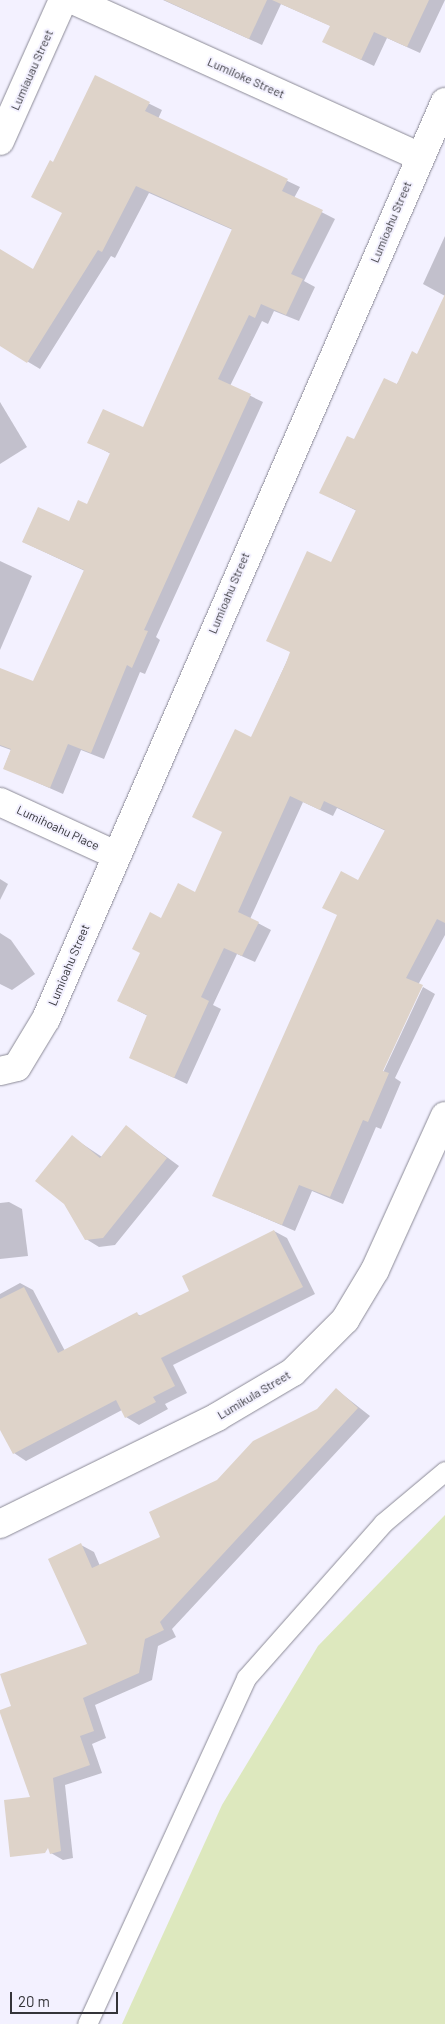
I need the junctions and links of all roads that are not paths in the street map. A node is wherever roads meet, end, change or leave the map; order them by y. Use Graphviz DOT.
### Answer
graph roads {
  1 [pos="63,0"];
  2 [pos="74,0"];
  3 [pos="445,102"];
  4 [pos="0,141"];
  5 [pos="419,156"];
  6 [pos="0,802"];
  7 [pos="116,855"];
  8 [pos="0,1071"];
  9 [pos="445,1116"];
  10 [pos="445,1471"];
  11 [pos="0,1524"];
  12 [pos="87,2024"];
  1 -- 4 [label="street, Lumiauau Street"];
  2 -- 5 [label="street, Lumiloke Street"];
  3 -- 5 [label="street, Lumioahu Street"];
  5 -- 7 [label="street, Lumioahu Street"];
  6 -- 7 [label="street, Lumihoahu Place"];
  7 -- 8 [label="street, Lumioahu Street"];
  9 -- 11 [label="street, Lumikula Street"];
  10 -- 12 [label="lane"];
}
